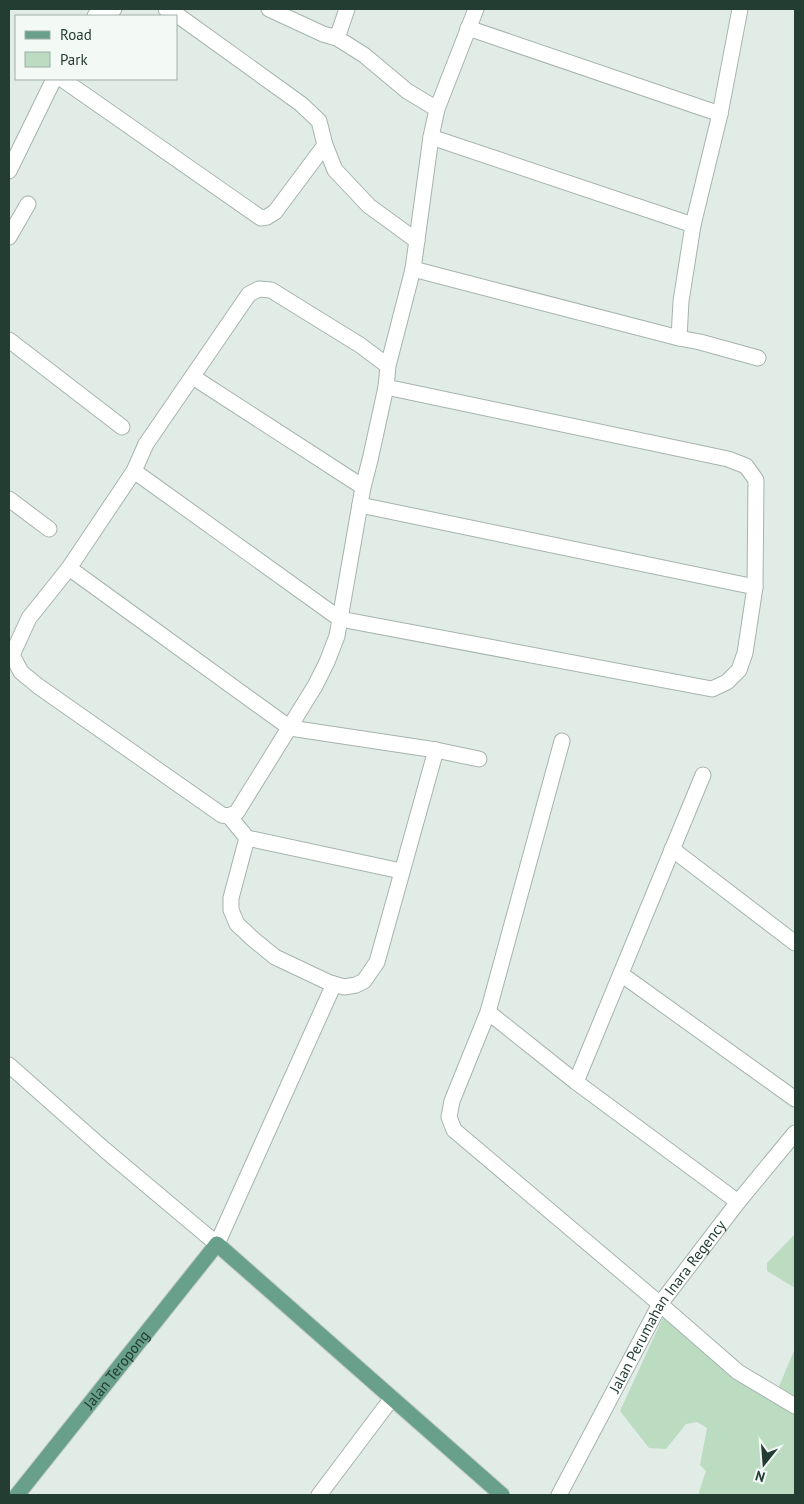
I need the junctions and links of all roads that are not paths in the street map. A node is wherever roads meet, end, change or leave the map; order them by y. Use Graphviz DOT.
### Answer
graph roads {
  1 [pos="114,9"];
  2 [pos="269,9"];
  3 [pos="347,9"];
  4 [pos="476,9"];
  5 [pos="740,9"];
  6 [pos="98,12"];
  7 [pos="178,16"];
  8 [pos="468,28"];
  9 [pos="337,38"];
  10 [pos="54,80"];
  11 [pos="63,80"];
  12 [pos="437,109"];
  13 [pos="720,114"];
  14 [pos="431,137"];
  15 [pos="325,145"];
  16 [pos="9,171"];
  17 [pos="28,204"];
  18 [pos="693,225"];
  19 [pos="9,237"];
  20 [pos="417,241"];
  21 [pos="413,269"];
  22 [pos="679,338"];
  23 [pos="9,340"];
  24 [pos="758,358"];
  25 [pos="388,366"];
  26 [pos="193,377"];
  27 [pos="386,387"];
  28 [pos="122,427"];
  29 [pos="134,471"];
  30 [pos="363,487"];
  31 [pos="9,499"];
  32 [pos="360,505"];
  33 [pos="49,529"];
  34 [pos="69,568"];
  35 [pos="754,587"];
  36 [pos="340,619"];
  37 [pos="290,728"];
  38 [pos="562,741"];
  39 [pos="436,750"];
  40 [pos="480,759"];
  41 [pos="703,775"];
  42 [pos="229,816"];
  43 [pos="247,838"];
  44 [pos="672,849"];
  45 [pos="401,871"];
  46 [pos="795,943"];
  47 [pos="621,974"];
  48 [pos="334,984"];
  49 [pos="488,1012"];
  50 [pos="9,1065"];
  51 [pos="576,1082"];
  52 [pos="795,1098"];
  53 [pos="795,1133"];
  54 [pos="738,1202"];
  55 [pos="217,1244"];
  56 [pos="660,1304"];
  57 [pos="392,1398"];
  58 [pos="795,1406"];
  59 [pos="17,1495"];
  60 [pos="319,1495"];
  61 [pos="502,1495"];
  62 [pos="559,1495"];
  1 -- 6 [label="street"];
  2 -- 9 [label="street"];
  3 -- 9 [label="street"];
  4 -- 8 [label="street"];
  5 -- 13 [label="street"];
  7 -- 15 [label="street"];
  8 -- 12 [label="street"];
  8 -- 13 [label="street"];
  9 -- 12 [label="street"];
  10 -- 16 [label="street"];
  11 -- 15 [label="street"];
  12 -- 14 [label="street"];
  13 -- 18 [label="street"];
  14 -- 18 [label="street"];
  14 -- 20 [label="street"];
  15 -- 20 [label="street"];
  17 -- 19 [label="street"];
  18 -- 22 [label="street"];
  20 -- 21 [label="street"];
  21 -- 22 [label="street"];
  21 -- 25 [label="street"];
  22 -- 24 [label="street"];
  23 -- 28 [label="street"];
  25 -- 26 [label="street"];
  25 -- 27 [label="street"];
  26 -- 29 [label="street"];
  26 -- 30 [label="street"];
  27 -- 30 [label="street"];
  27 -- 35 [label="street"];
  29 -- 34 [label="street"];
  29 -- 36 [label="street"];
  30 -- 32 [label="street"];
  31 -- 33 [label="street"];
  32 -- 35 [label="street"];
  32 -- 36 [label="street"];
  34 -- 37 [label="street"];
  34 -- 42 [label="street"];
  35 -- 36 [label="street"];
  36 -- 37 [label="street"];
  37 -- 39 [label="street"];
  37 -- 42 [label="street"];
  38 -- 49 [label="street"];
  39 -- 40 [label="street"];
  39 -- 45 [label="street"];
  41 -- 44 [label="street"];
  42 -- 43 [label="street"];
  43 -- 45 [label="street"];
  43 -- 48 [label="street"];
  44 -- 46 [label="street"];
  44 -- 47 [label="street"];
  45 -- 48 [label="street"];
  47 -- 51 [label="street"];
  47 -- 52 [label="street"];
  48 -- 55 [label="street"];
  49 -- 51 [label="street"];
  49 -- 56 [label="street"];
  50 -- 55 [label="street"];
  51 -- 54 [label="street"];
  53 -- 54 [label="street, Jalan Perumahan Inara Regency"];
  54 -- 56 [label="street, Jalan Perumahan Inara Regency"];
  55 -- 57 [label="main road"];
  55 -- 59 [label="main road, Jalan Teropong"];
  56 -- 58 [label="street"];
  56 -- 62 [label="street, Jalan Perumahan Inara Regency"];
  57 -- 60 [label="street"];
  57 -- 61 [label="main road"];
}
